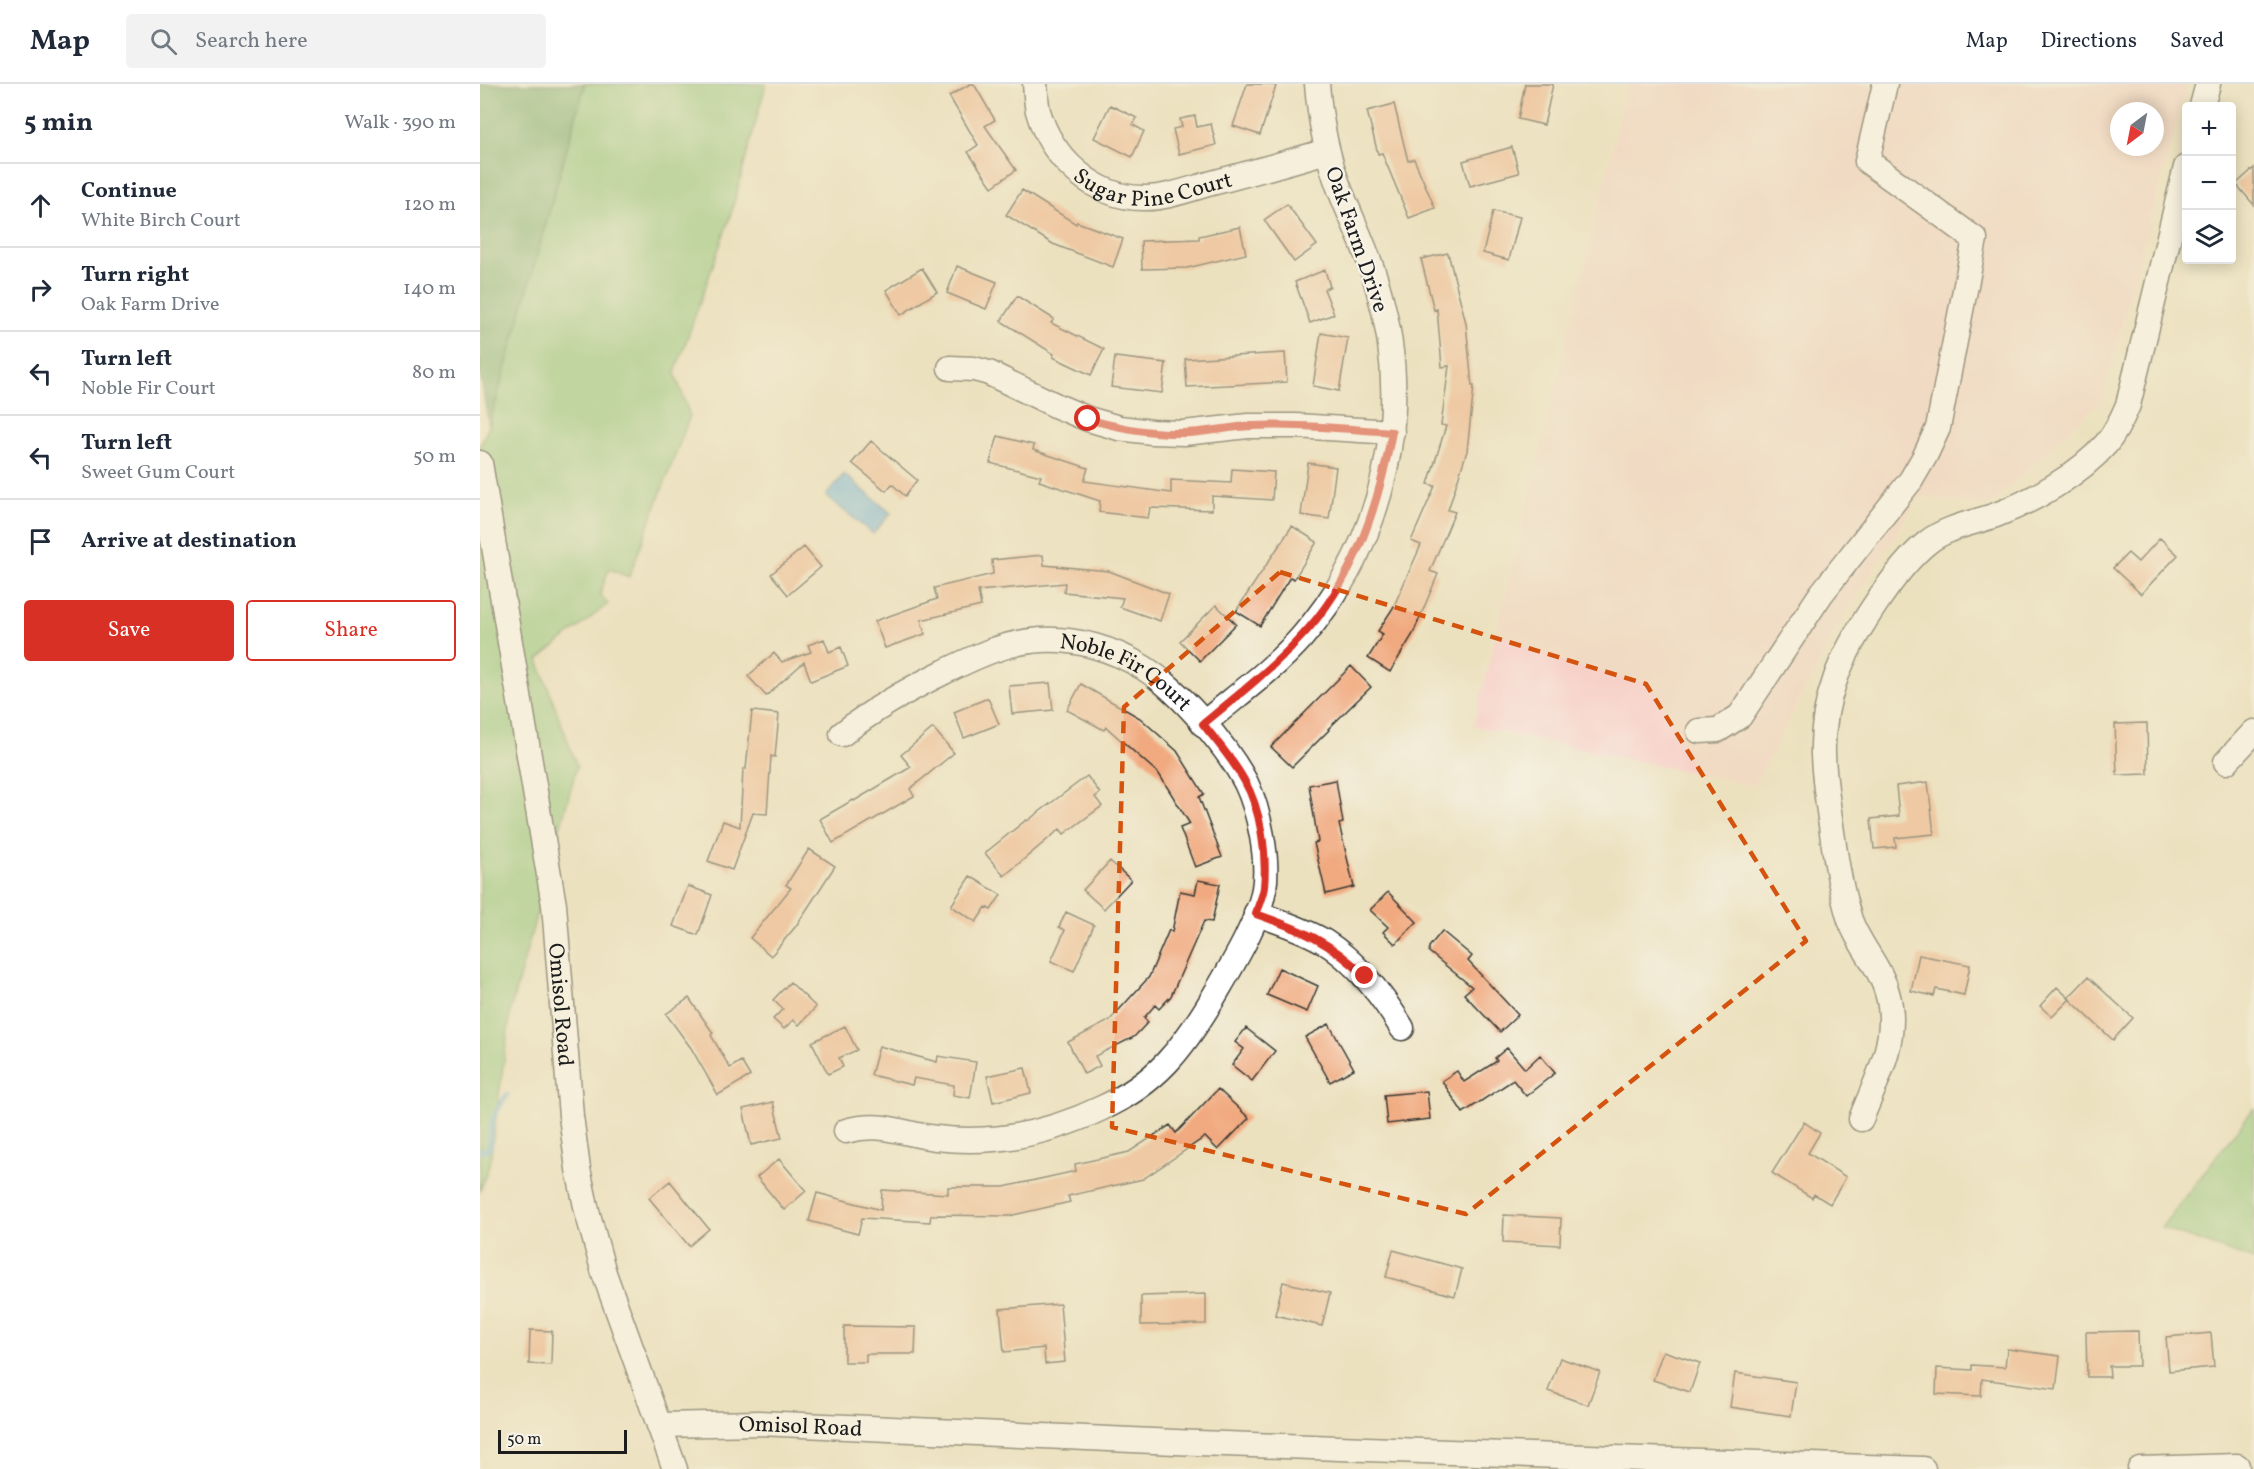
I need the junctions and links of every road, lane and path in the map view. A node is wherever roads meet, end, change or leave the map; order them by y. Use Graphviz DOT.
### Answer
graph roads {
  1 [pos="1035,84"];
  2 [pos="1317,84"];
  3 [pos="1885,84"];
  4 [pos="2208,84"];
  5 [pos="2203,102"];
  6 [pos="1327,152"];
  7 [pos="2182,187"];
  8 [pos="950,368"];
  9 [pos="1392,432"];
  10 [pos="480,463"];
  11 [pos="1203,724"];
  12 [pos="1699,731"];
  13 [pos="2254,732"];
  14 [pos="842,734"];
  15 [pos="2226,762"];
  16 [pos="1256,914"];
  17 [pos="1402,1029"];
  18 [pos="1861,1119"];
  19 [pos="846,1131"];
  20 [pos="659,1425"];
  21 [pos="2236,1466"];
  22 [pos="1888,1468"];
  23 [pos="675,1469"];
  24 [pos="1923,1469"];
  25 [pos="2140,1469"];
  1 -- 6 [label="street, Sugar Pine Court"];
  2 -- 6 [label="street, Oak Farm Drive"];
  3 -- 12 [label="street"];
  4 -- 5 [label="street"];
  6 -- 9 [label="street, Oak Farm Drive"];
  7 -- 18 [label="street"];
  8 -- 9 [label="street"];
  9 -- 11 [label="street, Oak Farm Drive"];
  10 -- 20 [label="street, Omisol Road"];
  11 -- 14 [label="street, Noble Fir Court"];
  11 -- 16 [label="street, Noble Fir Court"];
  13 -- 15 [label="street"];
  16 -- 17 [label="street"];
  16 -- 19 [label="street, Noble Fir Court"];
  20 -- 22 [label="street, Omisol Road"];
  20 -- 23 [label="street"];
  21 -- 25 [label="street"];
  22 -- 24 [label="street, Omisol Road"];
}
